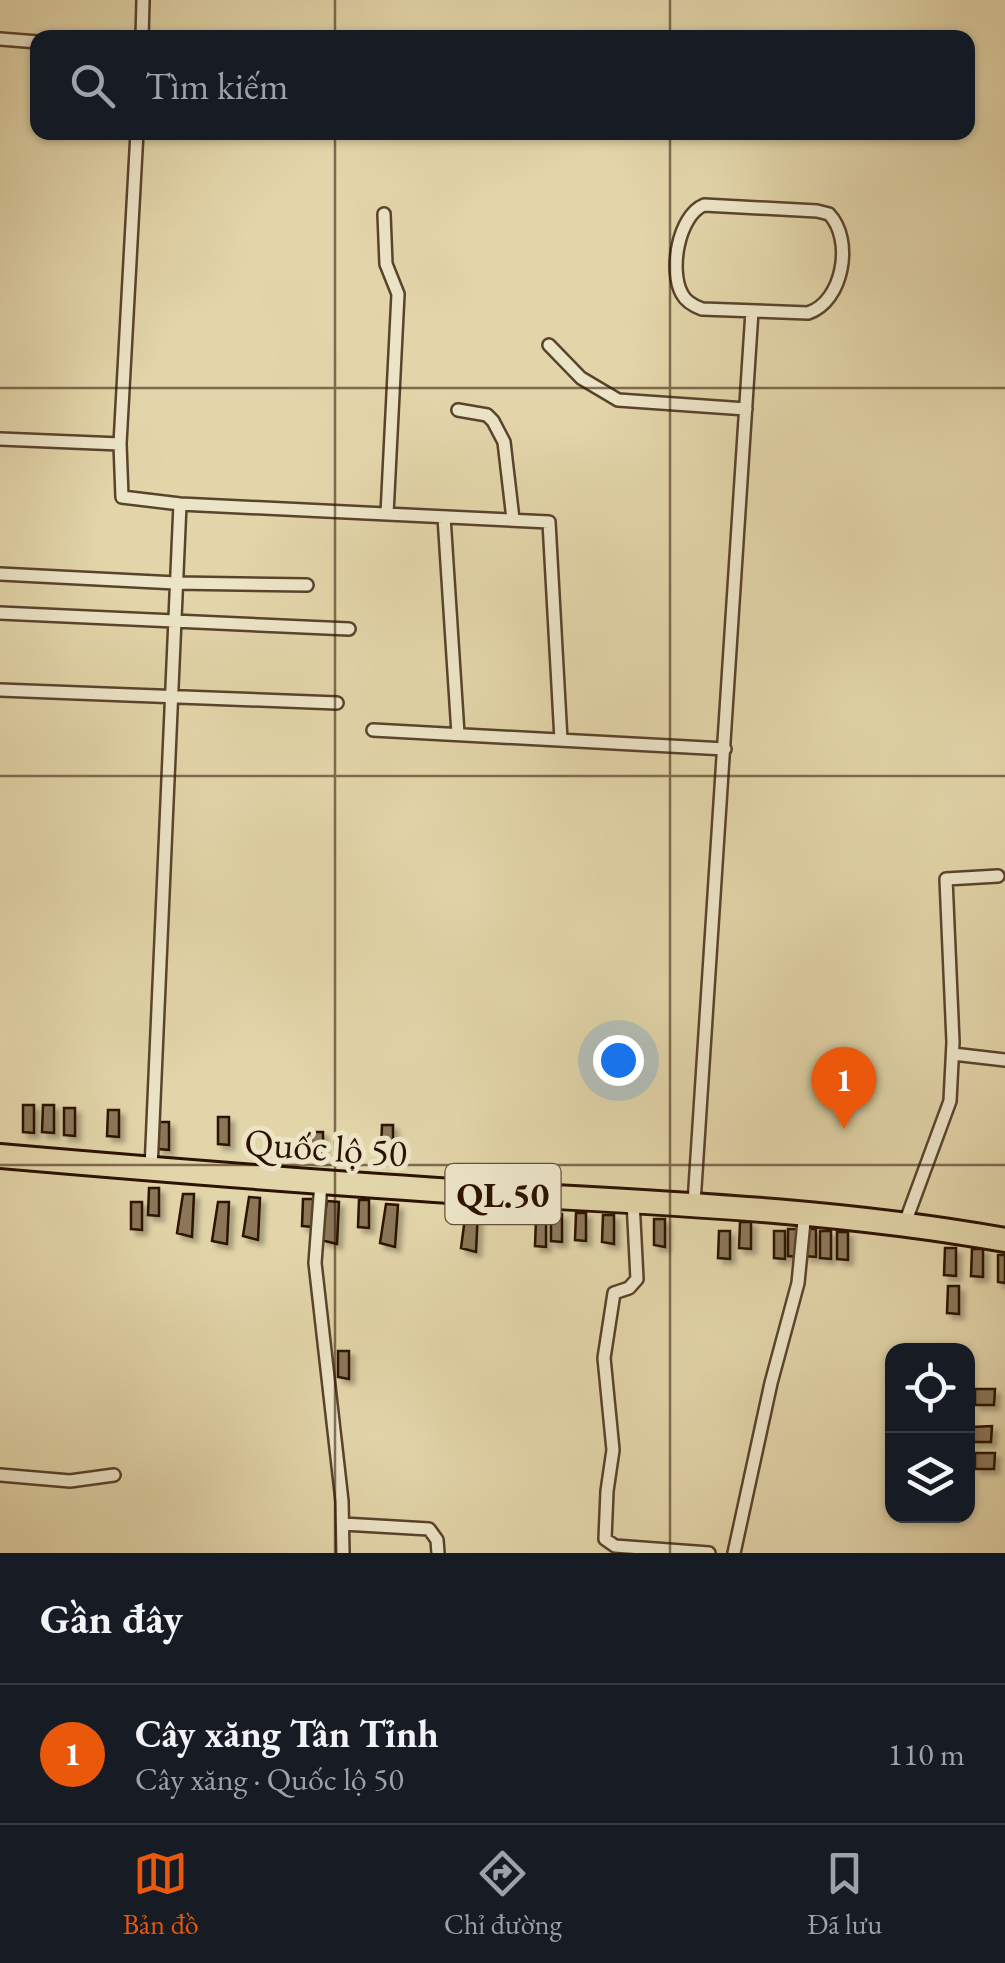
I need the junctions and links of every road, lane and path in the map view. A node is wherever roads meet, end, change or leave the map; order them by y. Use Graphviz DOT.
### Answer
graph roads {
  1 [pos="143,0"];
  2 [pos="142,30"];
  3 [pos="0,39"];
  4 [pos="30,41"];
  5 [pos="137,140"];
  6 [pos="384,214"];
  7 [pos="752,311"];
  8 [pos="549,345"];
  9 [pos="746,408"];
  10 [pos="458,410"];
  11 [pos="0,439"];
  12 [pos="120,444"];
  13 [pos="180,504"];
  14 [pos="387,514"];
  15 [pos="444,517"];
  16 [pos="513,519"];
  17 [pos="0,574"];
  18 [pos="176,583"];
  19 [pos="307,585"];
  20 [pos="0,613"];
  21 [pos="174,620"];
  22 [pos="349,628"];
  23 [pos="0,690"];
  24 [pos="170,697"];
  25 [pos="337,703"];
  26 [pos="373,730"];
  27 [pos="458,734"];
  28 [pos="561,740"];
  29 [pos="725,749"];
  30 [pos="998,876"];
  31 [pos="953,1054"];
  32 [pos="1005,1060"];
  33 [pos="0,1156"];
  34 [pos="151,1169"];
  35 [pos="321,1183"];
  36 [pos="633,1202"];
  37 [pos="694,1203"];
  38 [pos="806,1212"];
  39 [pos="905,1223"];
  40 [pos="1005,1240"];
  41 [pos="0,1475"];
  42 [pos="114,1475"];
  43 [pos="343,1524"];
  44 [pos="343,1553"];
  45 [pos="438,1553"];
  46 [pos="709,1553"];
  47 [pos="734,1553"];
  1 -- 2 [label="street"];
  3 -- 4 [label="street"];
  5 -- 12 [label="street"];
  6 -- 14 [label="street"];
  7 -- 7 [label="street"];
  7 -- 9 [label="street"];
  8 -- 9 [label="street"];
  9 -- 29 [label="street"];
  10 -- 16 [label="street"];
  11 -- 12 [label="street"];
  12 -- 13 [label="street"];
  13 -- 14 [label="street"];
  13 -- 18 [label="street"];
  14 -- 15 [label="street"];
  15 -- 16 [label="street"];
  15 -- 27 [label="street"];
  16 -- 28 [label="street"];
  17 -- 18 [label="street"];
  18 -- 19 [label="street"];
  18 -- 21 [label="street"];
  20 -- 21 [label="street"];
  21 -- 22 [label="street"];
  21 -- 24 [label="street"];
  23 -- 24 [label="street"];
  24 -- 25 [label="street"];
  24 -- 34 [label="street"];
  26 -- 27 [label="street"];
  27 -- 28 [label="street"];
  28 -- 29 [label="street"];
  29 -- 37 [label="street"];
  30 -- 31 [label="street"];
  31 -- 32 [label="street"];
  31 -- 39 [label="street"];
  33 -- 34 [label="highway, Quốc lộ 50 / QL.50"];
  34 -- 35 [label="highway, Quốc lộ 50 / QL.50"];
  35 -- 36 [label="highway, Quốc lộ 50 / QL.50"];
  35 -- 43 [label="street"];
  36 -- 37 [label="highway, Quốc lộ 50 / QL.50"];
  36 -- 46 [label="street"];
  37 -- 38 [label="highway, Quốc lộ 50 / QL.50"];
  38 -- 39 [label="highway, Quốc lộ 50 / QL.50"];
  38 -- 47 [label="street"];
  39 -- 40 [label="highway, Quốc lộ 50 / QL.50"];
  41 -- 42 [label="street"];
  43 -- 44 [label="street"];
  43 -- 45 [label="street"];
}
